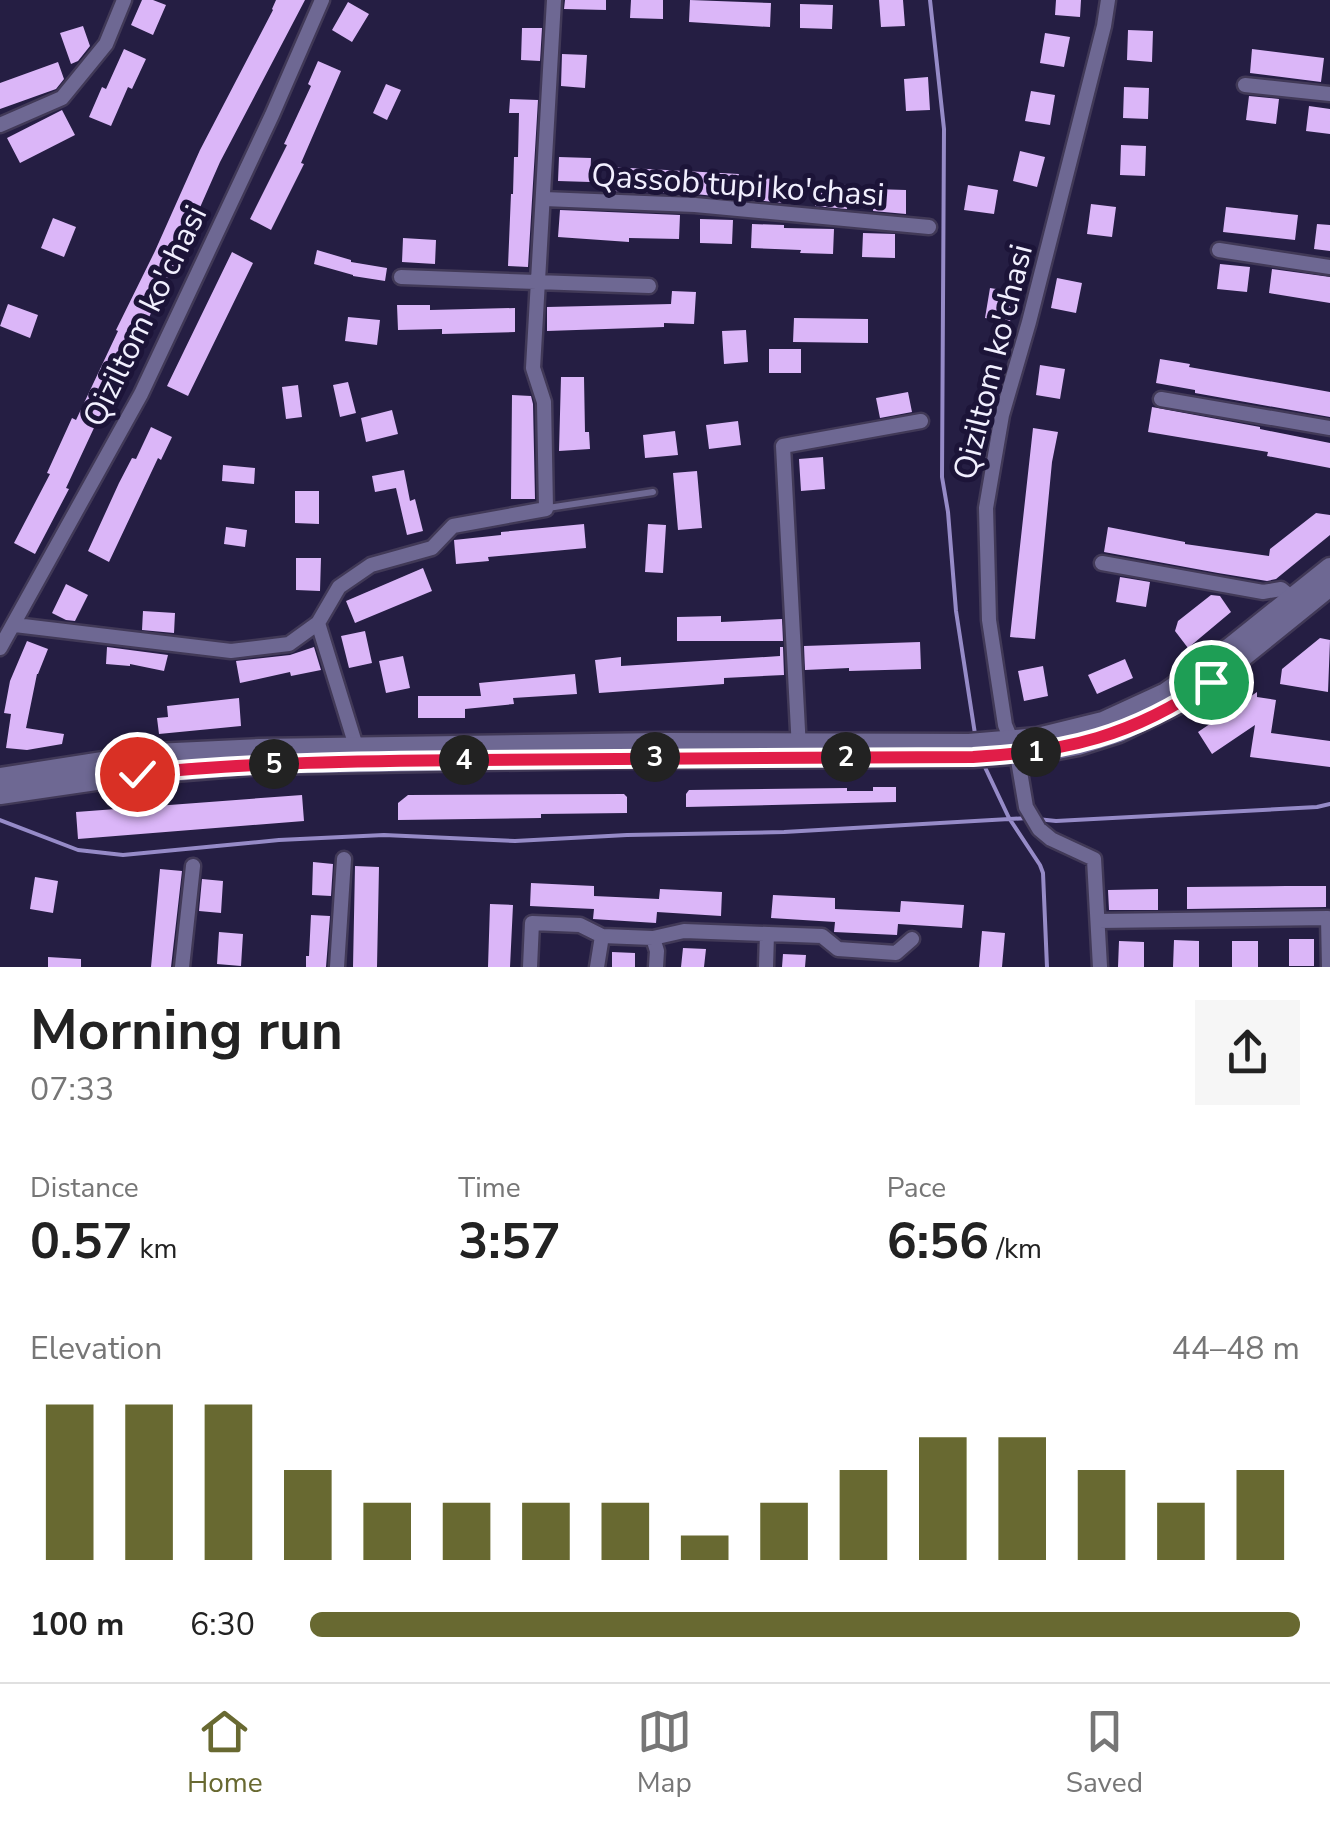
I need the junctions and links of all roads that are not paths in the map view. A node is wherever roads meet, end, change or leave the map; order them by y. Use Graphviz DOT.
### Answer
graph roads {
  1 [pos="124,0"];
  2 [pos="322,0"];
  3 [pos="554,0"];
  4 [pos="1108,0"];
  5 [pos="1245,85"];
  6 [pos="1330,94"];
  7 [pos="0,125"];
  8 [pos="544,199"];
  9 [pos="929,228"];
  10 [pos="1219,250"];
  11 [pos="1330,267"];
  12 [pos="401,277"];
  13 [pos="539,283"];
  14 [pos="649,286"];
  15 [pos="1161,399"];
  16 [pos="921,421"];
  17 [pos="1330,428"];
  18 [pos="653,492"];
  19 [pos="546,508"];
  20 [pos="1102,563"];
  21 [pos="1330,568"];
  22 [pos="1330,586"];
  23 [pos="1292,598"];
  24 [pos="318,623"];
  25 [pos="15,625"];
  26 [pos="0,648"];
  27 [pos="1015,748"];
  28 [pos="799,750"];
  29 [pos="358,754"];
  30 [pos="0,778"];
  31 [pos="0,794"];
  32 [pos="344,859"];
  33 [pos="193,866"];
  34 [pos="1098,921"];
  35 [pos="768,934"];
  36 [pos="602,936"];
  37 [pos="1329,937"];
  38 [pos="653,938"];
  39 [pos="912,940"];
  40 [pos="895,960"];
  41 [pos="182,967"];
  42 [pos="337,967"];
  43 [pos="530,967"];
  44 [pos="597,967"];
  45 [pos="656,967"];
  46 [pos="766,967"];
  47 [pos="1100,967"];
  48 [pos="1329,967"];
  1 -- 7 [label="street"];
  2 -- 25 [label="street, Qiziltom ko'chasi"];
  3 -- 8 [label="street, Qassob tupi ko'chasi"];
  4 -- 27 [label="street, Qiziltom ko'chasi"];
  5 -- 6 [label="street"];
  8 -- 9 [label="street, Qassob tupi ko'chasi"];
  8 -- 13 [label="street, Qassob tupi ko'chasi"];
  10 -- 11 [label="street"];
  12 -- 13 [label="street"];
  13 -- 14 [label="street"];
  13 -- 19 [label="street, Qassob tupi ko'chasi"];
  15 -- 17 [label="street"];
  16 -- 28 [label="street"];
  18 -- 19 [label="lane"];
  19 -- 24 [label="street"];
  20 -- 23 [label="street"];
  21 -- 23 [label="main road"];
  22 -- 27 [label="main road"];
  23 -- 27 [label="main road"];
  24 -- 25 [label="street"];
  24 -- 29 [label="street"];
  25 -- 26 [label="street, Qiziltom ko'chasi"];
  27 -- 28 [label="main road"];
  27 -- 34 [label="street, Qiziltom ko'chasi"];
  28 -- 29 [label="main road"];
  29 -- 30 [label="main road"];
  29 -- 31 [label="main road"];
  32 -- 42 [label="street"];
  33 -- 41 [label="street"];
  34 -- 37 [label="street"];
  34 -- 47 [label="street"];
  35 -- 38 [label="street"];
  35 -- 40 [label="street"];
  35 -- 46 [label="street"];
  36 -- 38 [label="street"];
  36 -- 43 [label="street"];
  36 -- 44 [label="street"];
  37 -- 48 [label="street"];
  38 -- 45 [label="street"];
  39 -- 40 [label="street"];
}
